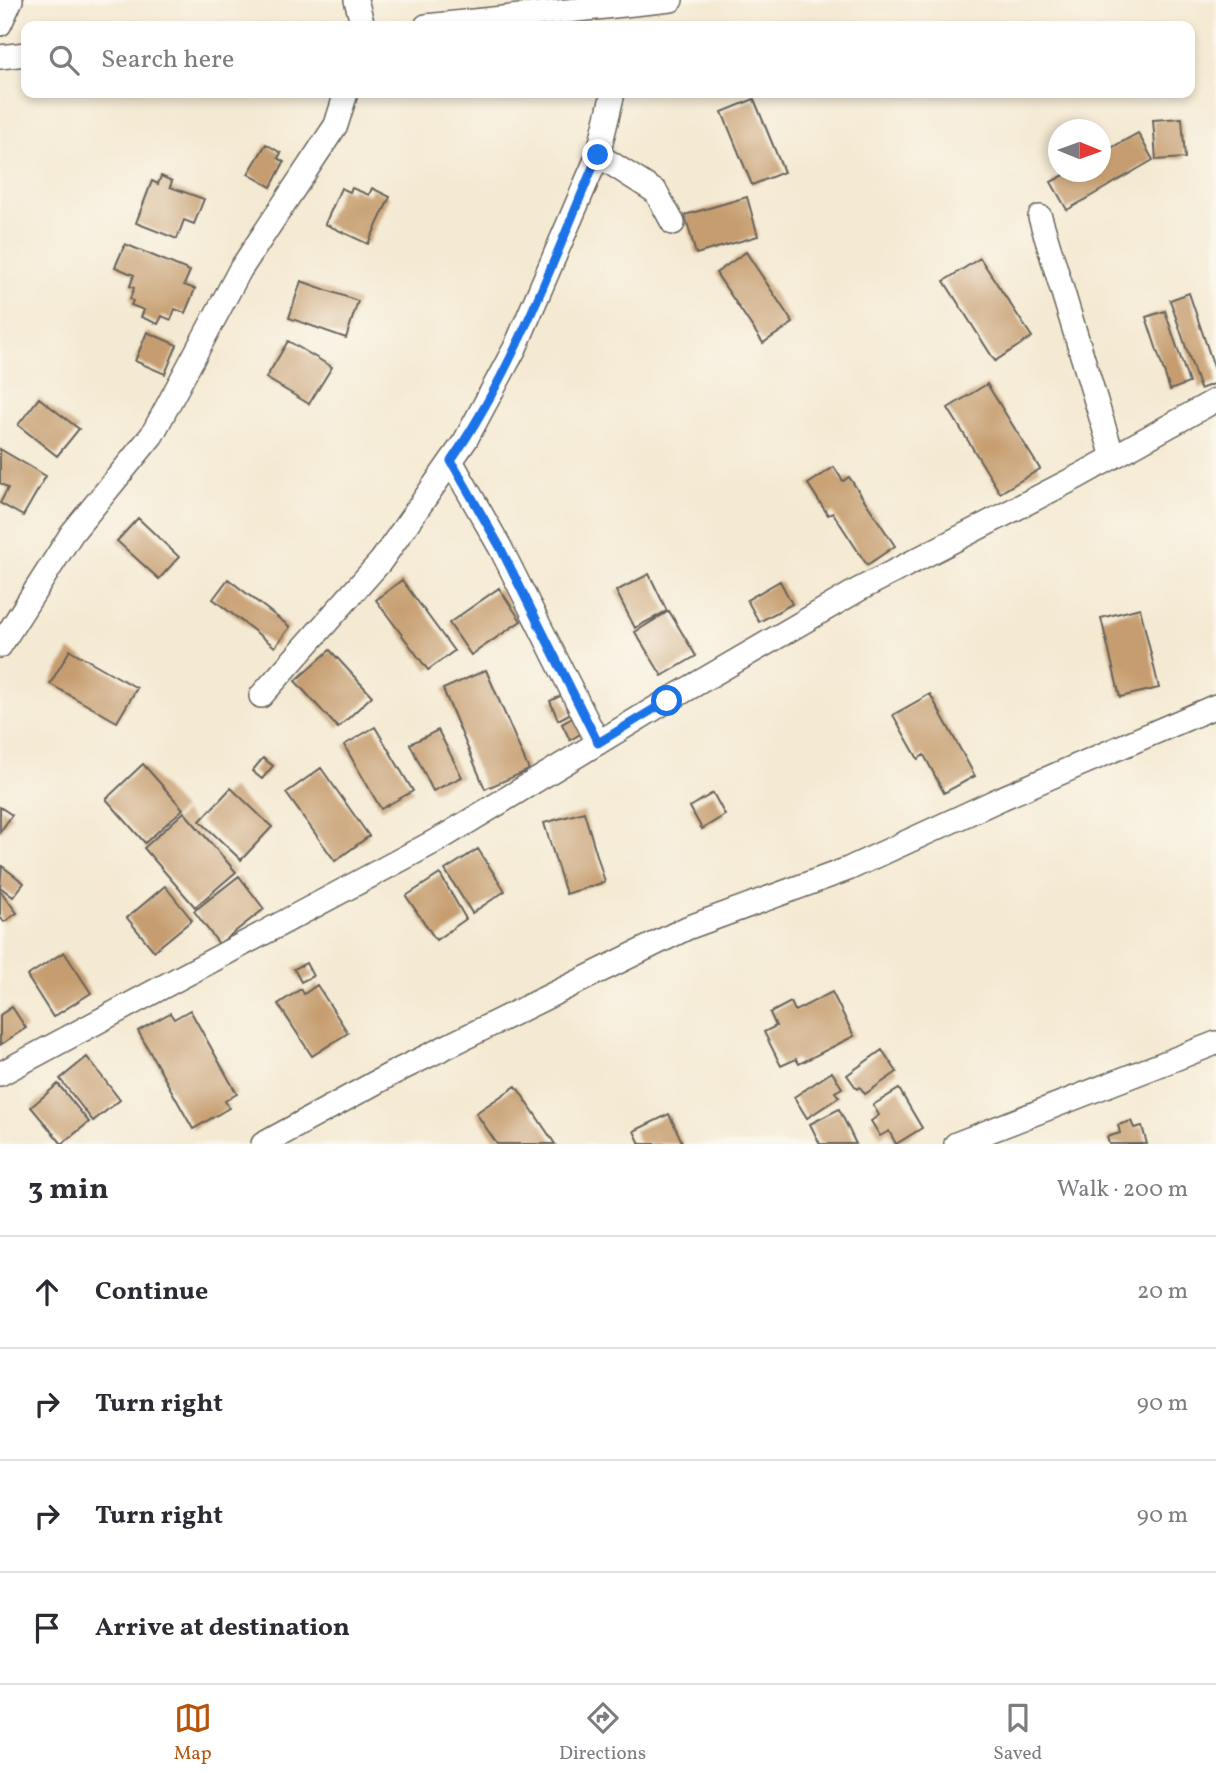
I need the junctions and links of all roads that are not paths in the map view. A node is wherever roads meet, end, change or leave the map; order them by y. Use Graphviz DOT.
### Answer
graph roads {
  1 [pos="11,0"];
  2 [pos="356,0"];
  3 [pos="671,0"];
  4 [pos="624,16"];
  5 [pos="362,21"];
  6 [pos="525,21"];
  7 [pos="0,23"];
  8 [pos="21,55"];
  9 [pos="0,57"];
  10 [pos="344,98"];
  11 [pos="612,98"];
  12 [pos="598,155"];
  13 [pos="1040,217"];
  14 [pos="673,223"];
  15 [pos="1216,400"];
  16 [pos="1113,457"];
  17 [pos="451,461"];
  18 [pos="0,646"];
  19 [pos="261,696"];
  20 [pos="1216,706"];
  21 [pos="598,743"];
  22 [pos="1216,1043"];
  23 [pos="0,1074"];
  24 [pos="262,1144"];
  25 [pos="956,1144"];
  1 -- 7 [label="street"];
  2 -- 5 [label="street"];
  3 -- 4 [label="street"];
  4 -- 6 [label="street"];
  8 -- 9 [label="street"];
  10 -- 18 [label="street"];
  11 -- 12 [label="street"];
  12 -- 14 [label="street"];
  12 -- 17 [label="street"];
  13 -- 16 [label="street"];
  15 -- 16 [label="street"];
  16 -- 21 [label="street"];
  17 -- 19 [label="street"];
  17 -- 21 [label="street"];
  20 -- 24 [label="street"];
  21 -- 23 [label="street"];
  22 -- 25 [label="street"];
}
